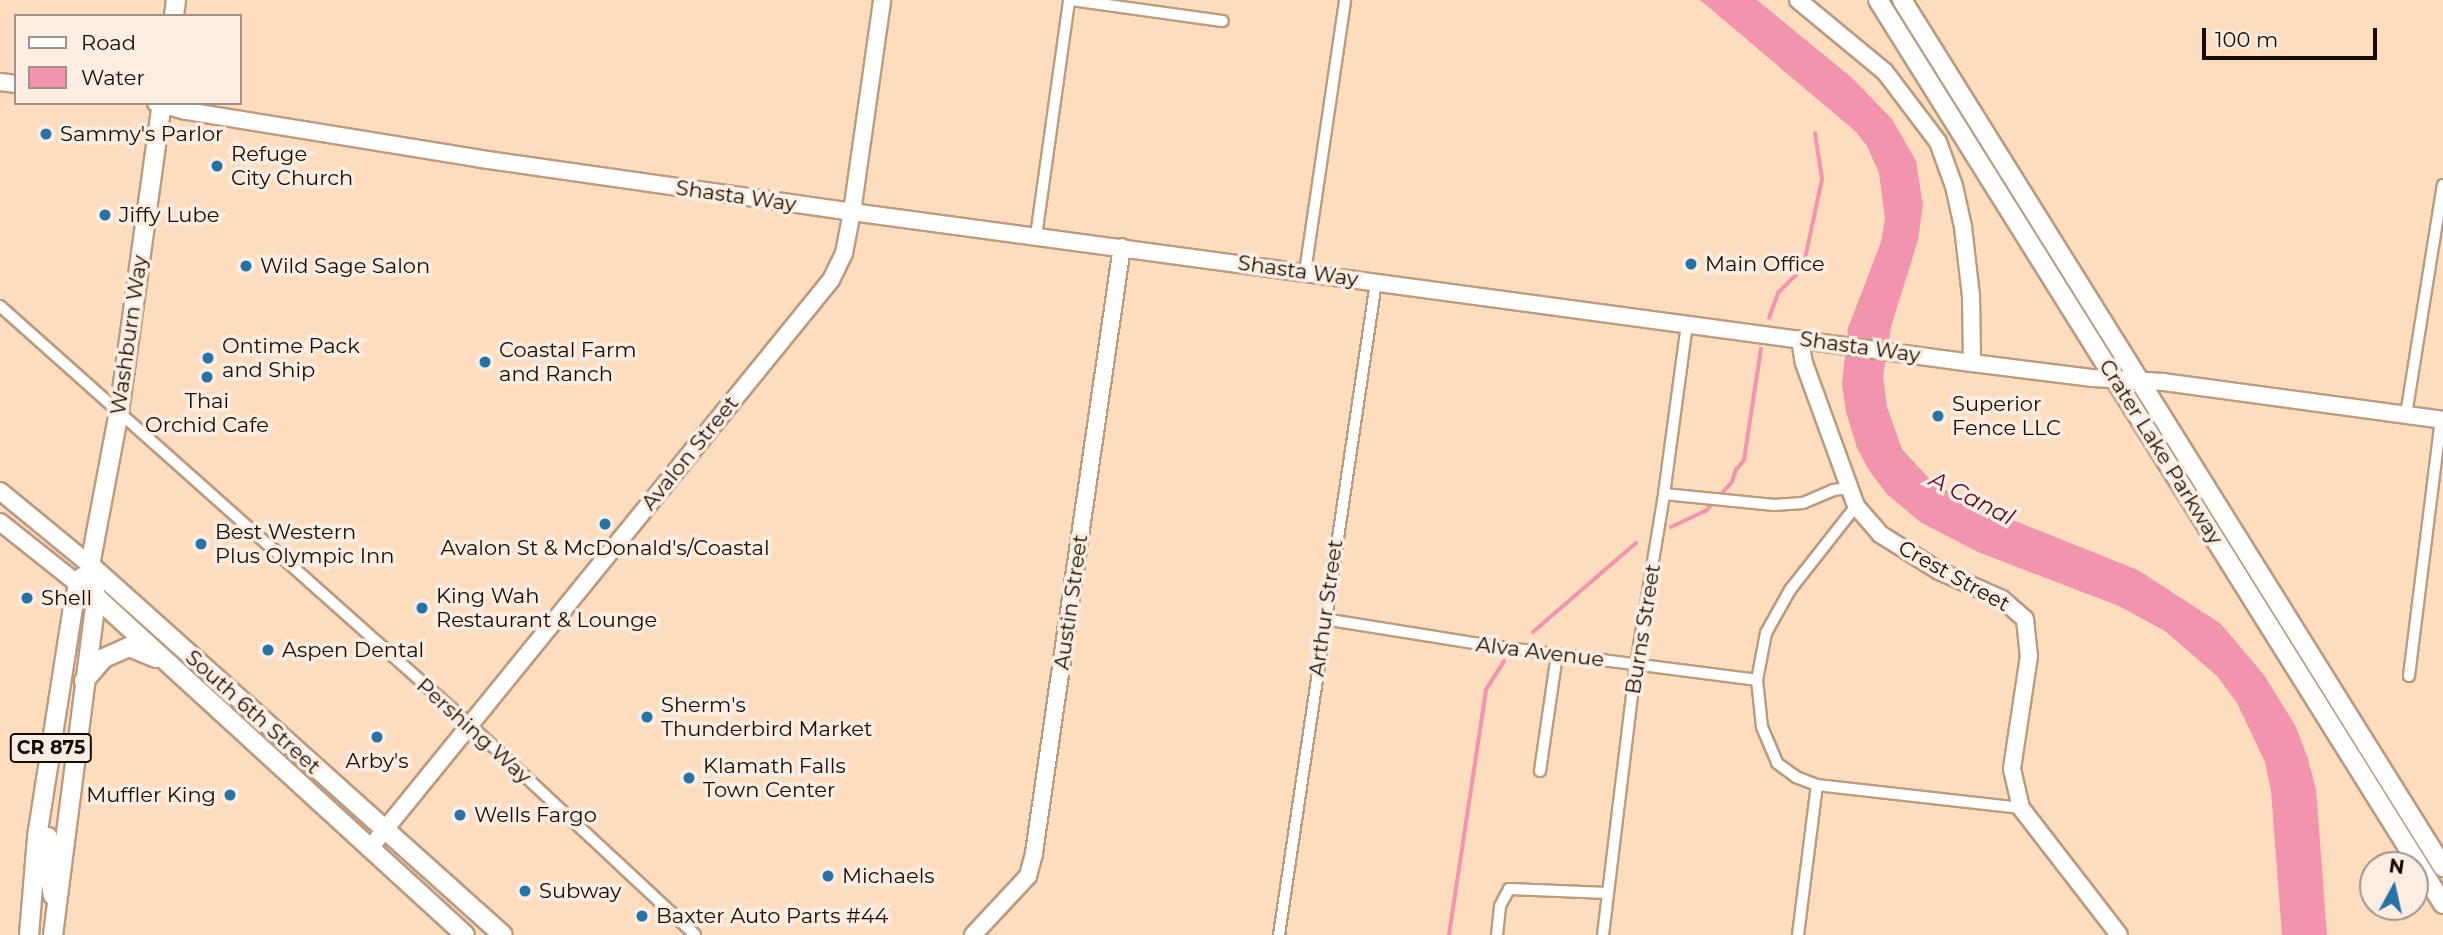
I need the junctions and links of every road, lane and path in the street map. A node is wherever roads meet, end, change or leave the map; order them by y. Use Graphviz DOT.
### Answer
graph roads {
  1 [pos="882,0"];
  2 [pos="1070,0"];
  3 [pos="1345,0"];
  4 [pos="1798,0"];
  5 [pos="1878,0"];
  6 [pos="1902,0"];
  7 [pos="1223,21"];
  8 [pos="160,105"];
  9 [pos="166,105"];
  10 [pos="2443,185"];
  11 [pos="852,212"];
  12 [pos="1036,236"];
  13 [pos="1122,247"];
  14 [pos="1304,272"];
  15 [pos="1376,282"];
  16 [pos="0,306"];
  17 [pos="1687,324"];
  18 [pos="1800,339"];
  19 [pos="1972,363"];
  20 [pos="2116,379"];
  21 [pos="2139,381"];
  22 [pos="119,412"];
  23 [pos="2406,415"];
  24 [pos="2442,420"];
  25 [pos="1849,488"];
  26 [pos="0,491"];
  27 [pos="1664,494"];
  28 [pos="1856,506"];
  29 [pos="0,522"];
  30 [pos="90,565"];
  31 [pos="78,584"];
  32 [pos="96,597"];
  33 [pos="1324,619"];
  34 [pos="1557,654"];
  35 [pos="169,663"];
  36 [pos="1636,664"];
  37 [pos="2409,676"];
  38 [pos="1758,680"];
  39 [pos="84,681"];
  40 [pos="469,724"];
  41 [pos="53,732"];
  42 [pos="1539,771"];
  43 [pos="1818,785"];
  44 [pos="44,790"];
  45 [pos="2021,808"];
  46 [pos="385,829"];
  47 [pos="370,848"];
  48 [pos="64,854"];
  49 [pos="2443,867"];
  50 [pos="1608,893"];
  51 [pos="2443,904"];
  52 [pos="56,913"];
  53 [pos="29,927"];
  54 [pos="41,935"];
  55 [pos="52,935"];
  56 [pos="465,935"];
  57 [pos="503,935"];
  58 [pos="695,935"];
  59 [pos="973,935"];
  60 [pos="1279,935"];
  61 [pos="1497,935"];
  62 [pos="1603,935"];
  63 [pos="1798,935"];
  64 [pos="2119,935"];
  1 -- 11 [label="street, Avalon Street"];
  2 -- 7 [label="street"];
  2 -- 12 [label="street"];
  3 -- 14 [label="street"];
  4 -- 19 [label="street"];
  5 -- 20 [label="main road, Crater Lake Parkway"];
  6 -- 21 [label="main road, Crater Lake Parkway"];
  8 -- 22 [label="main road, Washburn Way"];
  9 -- 11 [label="street, Shasta Way"];
  10 -- 23 [label="street"];
  11 -- 12 [label="street, Shasta Way"];
  11 -- 40 [label="street, Avalon Street"];
  12 -- 13 [label="street, Shasta Way"];
  13 -- 14 [label="street, Shasta Way"];
  13 -- 59 [label="street, Austin Street"];
  14 -- 15 [label="street, Shasta Way"];
  15 -- 17 [label="street, Shasta Way"];
  15 -- 33 [label="street, Arthur Street"];
  16 -- 22 [label="street, Pershing Way"];
  17 -- 18 [label="street, Shasta Way"];
  17 -- 27 [label="street, Burns Street"];
  18 -- 19 [label="street, Shasta Way"];
  18 -- 25 [label="street, Crest Street"];
  19 -- 20 [label="street, Shasta Way"];
  20 -- 21 [label="street, Shasta Way"];
  20 -- 51 [label="main road, Crater Lake Parkway"];
  21 -- 23 [label="street, Shasta Way"];
  21 -- 49 [label="main road, Crater Lake Parkway"];
  22 -- 30 [label="main road, Washburn Way"];
  22 -- 40 [label="street, Pershing Way"];
  23 -- 24 [label="street, Shasta Way"];
  24 -- 37 [label="street"];
  25 -- 27 [label="street"];
  25 -- 28 [label="street, Crest Street"];
  26 -- 30 [label="street, South 6th Street"];
  27 -- 36 [label="street, Burns Street"];
  28 -- 38 [label="street"];
  28 -- 45 [label="street, Crest Street"];
  29 -- 31 [label="street, South 6th Street"];
  30 -- 31 [label="main road, Washburn Way / CR 875"];
  30 -- 32 [label="main road, Washburn Way / CR 875"];
  30 -- 46 [label="main road, South 6th Street"];
  31 -- 32 [label="main road, South 6th Street"];
  31 -- 41 [label="main road, Washburn Way / CR 875"];
  32 -- 35 [label="main road, South 6th Street"];
  32 -- 39 [label="main road, Washburn Way / CR 875"];
  33 -- 34 [label="street, Alva Avenue"];
  33 -- 60 [label="street, Arthur Street"];
  34 -- 36 [label="street, Alva Avenue"];
  34 -- 42 [label="street"];
  35 -- 39 [label="main road"];
  35 -- 47 [label="main road, South 6th Street"];
  36 -- 38 [label="street, Alva Avenue"];
  36 -- 50 [label="street, Burns Street"];
  38 -- 43 [label="street"];
  39 -- 48 [label="main road, Washburn Way / CR 875"];
  40 -- 46 [label="street, Avalon Street"];
  40 -- 58 [label="street, Pershing Way"];
  41 -- 44 [label="main road, Washburn Way / CR 875"];
  41 -- 48 [label="main road"];
  43 -- 45 [label="street"];
  43 -- 63 [label="street"];
  44 -- 52 [label="main road"];
  44 -- 53 [label="main road, Washburn Way / CR 875"];
  45 -- 64 [label="street, Crest Street"];
  46 -- 47 [label="street, Avalon Street"];
  46 -- 57 [label="main road, South 6th Street"];
  47 -- 56 [label="main road, South 6th Street"];
  48 -- 52 [label="main road, Washburn Way / CR 875"];
  50 -- 61 [label="street"];
  50 -- 62 [label="street, Burns Street"];
  52 -- 55 [label="main road, Washburn Way / CR 875"];
  53 -- 54 [label="main road"];
}
